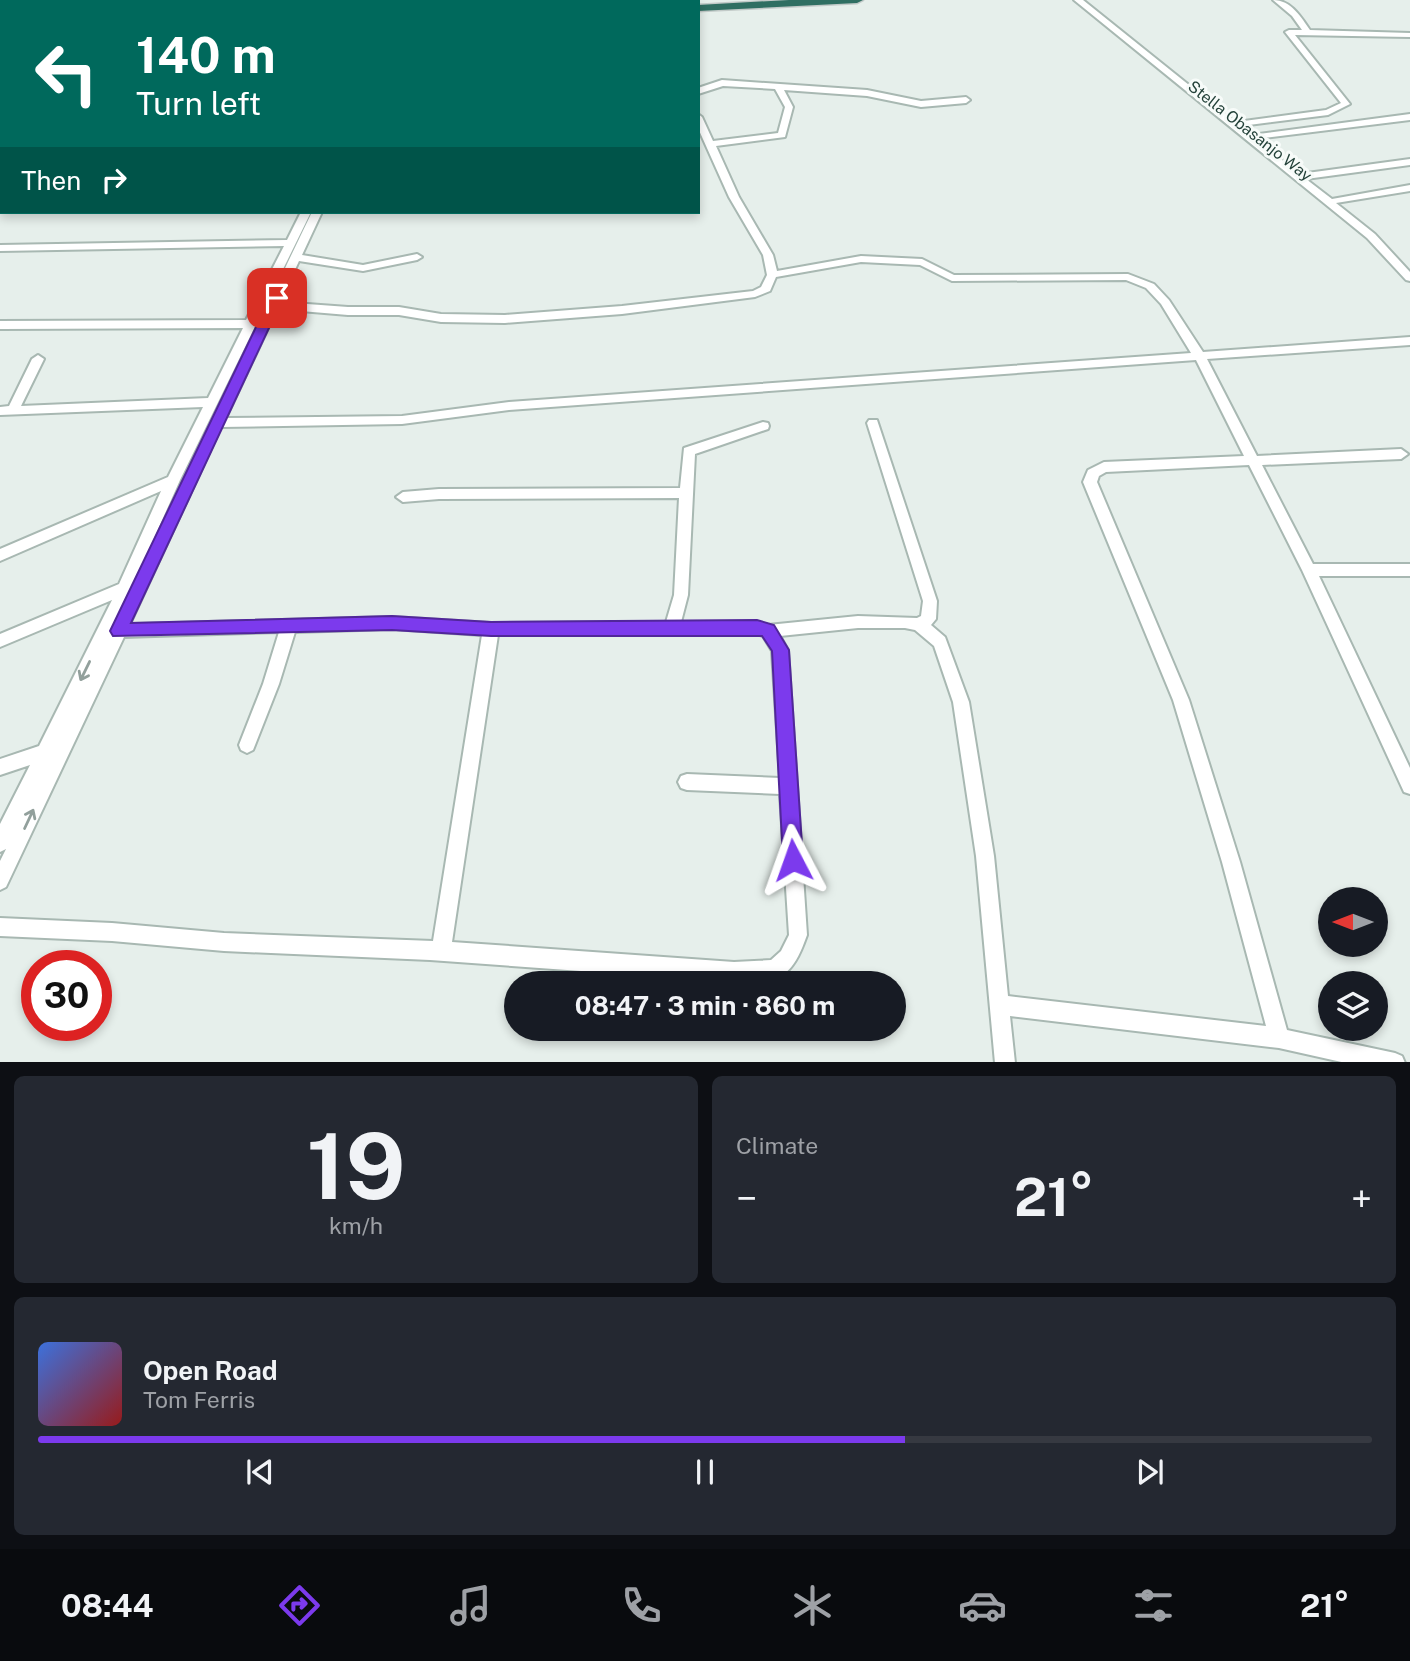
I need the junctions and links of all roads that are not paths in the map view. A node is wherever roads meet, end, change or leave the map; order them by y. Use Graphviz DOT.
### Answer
graph roads {
  1 [pos="757,0"];
  2 [pos="857,0"];
  3 [pos="1078,0"];
  4 [pos="1086,0"];
  5 [pos="1277,0"];
  6 [pos="700,3"];
  7 [pos="700,8"];
  8 [pos="1307,32"];
  9 [pos="1410,35"];
  10 [pos="779,88"];
  11 [pos="700,90"];
  12 [pos="818,90"];
  13 [pos="966,100"];
  14 [pos="789,107"];
  15 [pos="1409,117"];
  16 [pos="700,121"];
  17 [pos="1244,124"];
  18 [pos="1259,137"];
  19 [pos="700,142"];
  20 [pos="711,143"];
  21 [pos="1410,162"];
  22 [pos="1307,176"];
  23 [pos="1410,188"];
  24 [pos="1336,200"];
  25 [pos="305,214"];
  26 [pos="316,214"];
  27 [pos="0,248"];
  28 [pos="293,250"];
  29 [pos="417,257"];
  30 [pos="1410,266"];
  31 [pos="772,275"];
  32 [pos="1410,278"];
  33 [pos="273,305"];
  34 [pos="251,324"];
  35 [pos="0,325"];
  36 [pos="1410,341"];
  37 [pos="1200,357"];
  38 [pos="38,359"];
  39 [pos="213,402"];
  40 [pos="7,410"];
  41 [pos="217,423"];
  42 [pos="873,423"];
  43 [pos="763,426"];
  44 [pos="1401,454"];
  45 [pos="1251,462"];
  46 [pos="173,481"];
  47 [pos="686,493"];
  48 [pos="403,497"];
  49 [pos="172,501"];
  50 [pos="0,555"];
  51 [pos="1308,570"];
  52 [pos="1410,570"];
  53 [pos="124,588"];
  54 [pos="919,624"];
  55 [pos="289,625"];
  56 [pos="672,627"];
  57 [pos="491,629"];
  58 [pos="112,631"];
  59 [pos="768,631"];
  60 [pos="0,640"];
  61 [pos="247,745"];
  62 [pos="45,752"];
  63 [pos="0,767"];
  64 [pos="688,782"];
  65 [pos="789,786"];
  66 [pos="1410,786"];
  67 [pos="0,844"];
  68 [pos="0,881"];
  69 [pos="0,928"];
  70 [pos="441,951"];
  71 [pos="1000,1005"];
  72 [pos="1279,1038"];
  73 [pos="1005,1062"];
  74 [pos="1395,1062"];
  1 -- 6 [label="highway"];
  2 -- 7 [label="highway"];
  3 -- 32 [label="street"];
  4 -- 17 [label="street, Stella Obasanjo Way"];
  5 -- 8 [label="street"];
  8 -- 9 [label="street"];
  8 -- 17 [label="street"];
  10 -- 11 [label="street"];
  10 -- 12 [label="street"];
  10 -- 14 [label="street"];
  12 -- 13 [label="street"];
  12 -- 14 [label="street"];
  14 -- 20 [label="street"];
  15 -- 18 [label="street"];
  16 -- 20 [label="street"];
  17 -- 18 [label="street, Stella Obasanjo Way"];
  18 -- 22 [label="street, Stella Obasanjo Way"];
  19 -- 20 [label="street"];
  20 -- 31 [label="street"];
  21 -- 22 [label="street"];
  22 -- 24 [label="street, Stella Obasanjo Way"];
  23 -- 24 [label="street"];
  24 -- 30 [label="street, Stella Obasanjo Way"];
  25 -- 28 [label="street"];
  26 -- 28 [label="street"];
  27 -- 28 [label="street"];
  28 -- 29 [label="street"];
  28 -- 33 [label="street"];
  28 -- 34 [label="street"];
  31 -- 33 [label="street"];
  31 -- 37 [label="street"];
  33 -- 41 [label="street"];
  34 -- 35 [label="street"];
  34 -- 39 [label="street"];
  36 -- 37 [label="street"];
  37 -- 41 [label="street"];
  37 -- 45 [label="street"];
  38 -- 40 [label="street"];
  39 -- 40 [label="street"];
  39 -- 46 [label="street"];
  41 -- 49 [label="street"];
  42 -- 54 [label="street"];
  43 -- 47 [label="street"];
  44 -- 45 [label="street"];
  45 -- 51 [label="street"];
  45 -- 72 [label="street"];
  46 -- 49 [label="street"];
  46 -- 50 [label="street"];
  47 -- 48 [label="street"];
  47 -- 56 [label="street"];
  49 -- 53 [label="street"];
  49 -- 58 [label="street"];
  51 -- 52 [label="street"];
  51 -- 66 [label="street"];
  53 -- 58 [label="street"];
  53 -- 60 [label="street"];
  54 -- 59 [label="street"];
  54 -- 71 [label="street"];
  55 -- 57 [label="street"];
  55 -- 58 [label="street"];
  55 -- 61 [label="street"];
  56 -- 57 [label="street"];
  56 -- 59 [label="street"];
  57 -- 70 [label="street"];
  58 -- 62 [label="street, one-way"];
  68 -- 58 [label="street, one-way"];
  59 -- 65 [label="street"];
  62 -- 63 [label="street"];
  62 -- 67 [label="street"];
  64 -- 65 [label="street"];
  65 -- 70 [label="street"];
  69 -- 70 [label="street"];
  71 -- 72 [label="street"];
  71 -- 73 [label="street"];
  72 -- 74 [label="street"];
}
